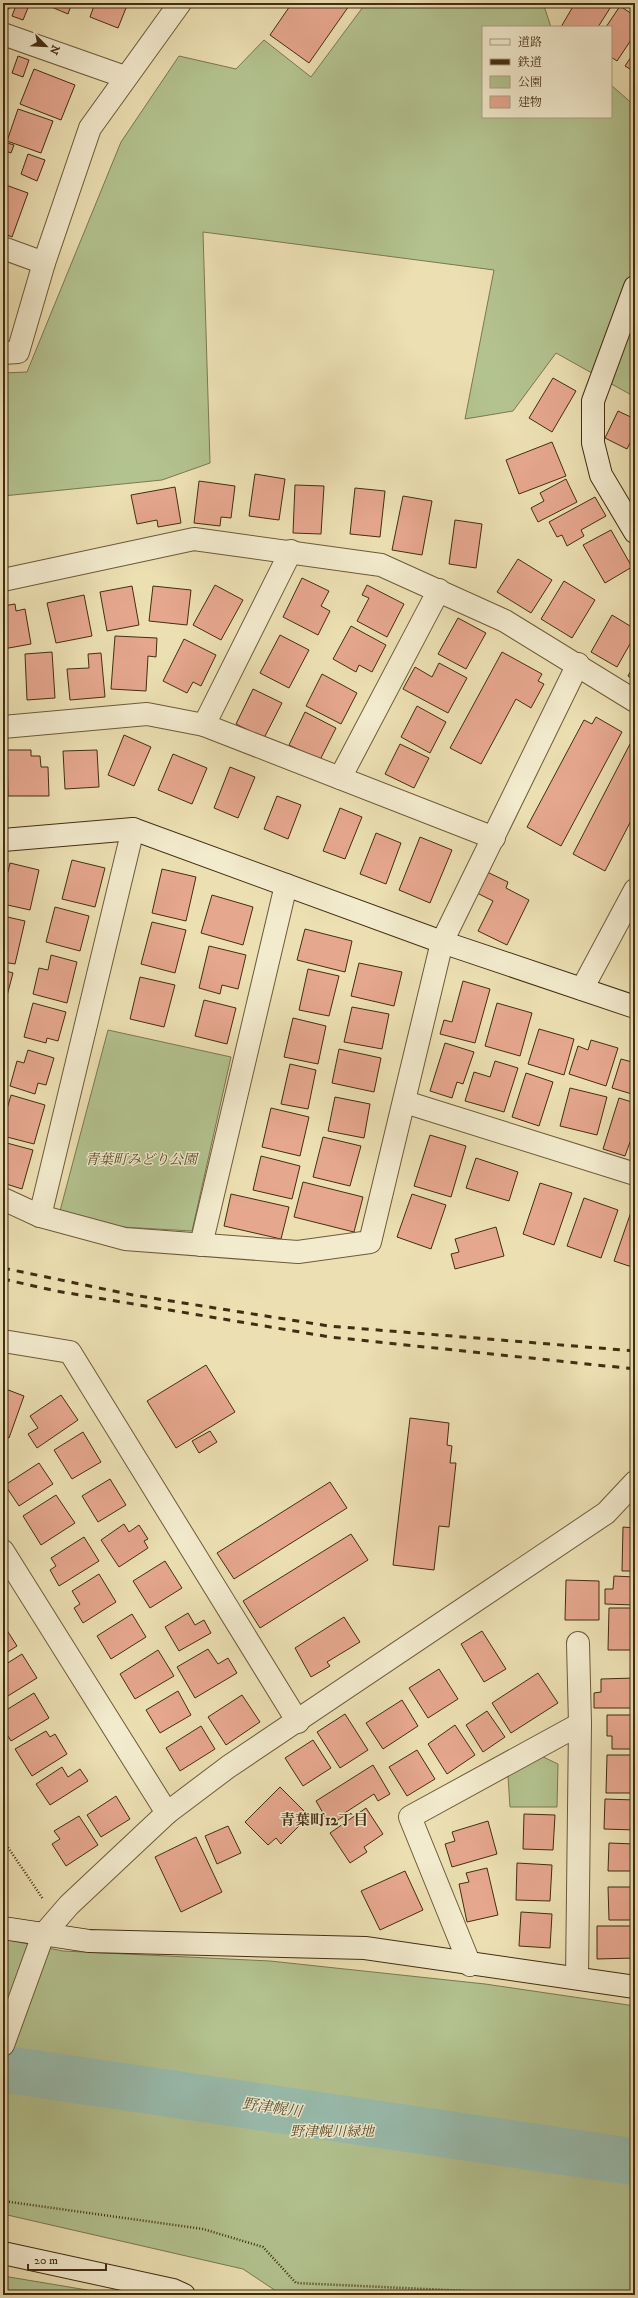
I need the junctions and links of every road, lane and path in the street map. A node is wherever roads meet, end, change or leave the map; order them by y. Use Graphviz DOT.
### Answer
graph roads {
  1 [pos="180,3"];
  2 [pos="3,34"];
  3 [pos="125,77"];
  4 [pos="3,248"];
  5 [pos="44,263"];
  6 [pos="635,287"];
  7 [pos="3,352"];
  8 [pos="635,532"];
  9 [pos="291,551"];
  10 [pos="3,580"];
  11 [pos="440,590"];
  12 [pos="578,664"];
  13 [pos="635,701"];
  14 [pos="204,725"];
  15 [pos="3,727"];
  16 [pos="340,778"];
  17 [pos="132,829"];
  18 [pos="494,838"];
  19 [pos="3,840"];
  20 [pos="286,885"];
  21 [pos="635,890"];
  22 [pos="442,942"];
  23 [pos="582,989"];
  24 [pos="635,1007"];
  25 [pos="405,1102"];
  26 [pos="635,1174"];
  27 [pos="3,1199"];
  28 [pos="40,1216"];
  29 [pos="201,1245"];
  30 [pos="3,1341"];
  31 [pos="635,1482"];
  32 [pos="3,1551"];
  33 [pos="578,1644"];
  34 [pos="298,1722"];
  35 [pos="580,1724"];
  36 [pos="167,1813"];
  37 [pos="3,1840"];
  38 [pos="49,1927"];
  39 [pos="3,1928"];
  40 [pos="470,1965"];
  41 [pos="577,1978"];
  42 [pos="635,1987"];
  43 [pos="3,2045"];
  44 [pos="3,2201"];
  45 [pos="3,2253"];
  46 [pos="184,2295"];
  47 [pos="555,2295"];
  1 -- 3 [label="street"];
  2 -- 3 [label="street"];
  3 -- 5 [label="street"];
  4 -- 5 [label="street"];
  5 -- 7 [label="street"];
  6 -- 8 [label="street"];
  9 -- 10 [label="street"];
  9 -- 11 [label="street"];
  9 -- 14 [label="street"];
  11 -- 12 [label="street"];
  11 -- 16 [label="street"];
  12 -- 13 [label="street"];
  12 -- 18 [label="street"];
  14 -- 15 [label="street"];
  14 -- 16 [label="street"];
  16 -- 18 [label="street"];
  17 -- 19 [label="street"];
  17 -- 20 [label="street"];
  17 -- 28 [label="street"];
  18 -- 22 [label="street"];
  20 -- 22 [label="street"];
  20 -- 29 [label="street"];
  21 -- 23 [label="street"];
  22 -- 23 [label="street"];
  22 -- 25 [label="street"];
  23 -- 24 [label="street"];
  25 -- 26 [label="street"];
  25 -- 29 [label="street"];
  27 -- 28 [label="street"];
  28 -- 29 [label="street"];
  30 -- 34 [label="street"];
  31 -- 34 [label="street"];
  32 -- 36 [label="street"];
  33 -- 35 [label="street"];
  34 -- 36 [label="street"];
  35 -- 40 [label="street"];
  35 -- 41 [label="street"];
  36 -- 38 [label="street"];
  37 -- 38 [label="path"];
  38 -- 39 [label="street"];
  38 -- 40 [label="street"];
  38 -- 43 [label="street"];
  40 -- 41 [label="street"];
  41 -- 42 [label="street"];
  44 -- 47 [label="path"];
  45 -- 46 [label="street"];
}
